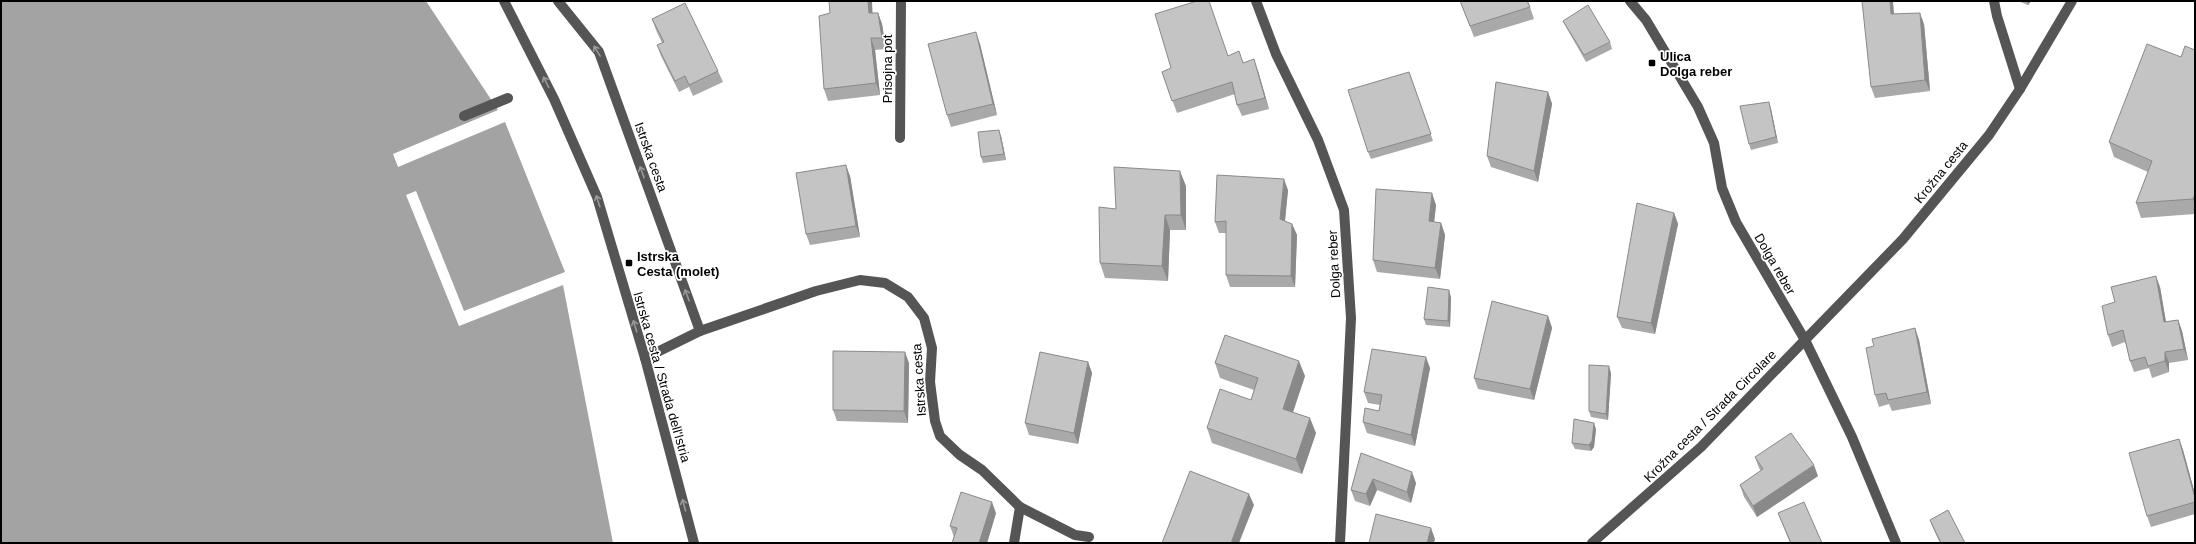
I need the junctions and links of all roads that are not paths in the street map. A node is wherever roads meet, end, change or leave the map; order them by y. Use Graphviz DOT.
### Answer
graph roads {
  1 [pos="504,1"];
  2 [pos="558,1"];
  3 [pos="901,1"];
  4 [pos="1256,1"];
  5 [pos="1630,1"];
  6 [pos="1994,1"];
  7 [pos="2072,1"];
  8 [pos="2020,89"];
  9 [pos="508,98"];
  10 [pos="464,116"];
  11 [pos="900,138"];
  12 [pos="700,331"];
  13 [pos="1805,340"];
  14 [pos="645,358"];
  15 [pos="1020,507"];
  16 [pos="1089,537"];
  17 [pos="1595,542"];
  18 [pos="694,543"];
  19 [pos="1014,543"];
  20 [pos="1340,543"];
  21 [pos="1896,543"];
  14 -- 1 [label="street, Istrska cesta / Strada dell'Istria, one-way"];
  12 -- 2 [label="street, Istrska cesta, one-way"];
  3 -- 11 [label="street, Prisojna pot"];
  4 -- 20 [label="street, Dolga reber"];
  5 -- 13 [label="street, Dolga reber"];
  6 -- 8 [label="street"];
  7 -- 8 [label="street, Krožna cesta"];
  8 -- 13 [label="street, Krožna cesta"];
  9 -- 10 [label="street"];
  12 -- 14 [label="street, Istrska cesta"];
  12 -- 15 [label="street, Istrska cesta"];
  13 -- 17 [label="street, Krožna cesta / Strada Circolare"];
  13 -- 21 [label="street, Dolga reber"];
  18 -- 14 [label="street, Istrska cesta / Strada dell'Istria, one-way"];
  15 -- 16 [label="street, Istrska cesta"];
  15 -- 19 [label="street"];
}
